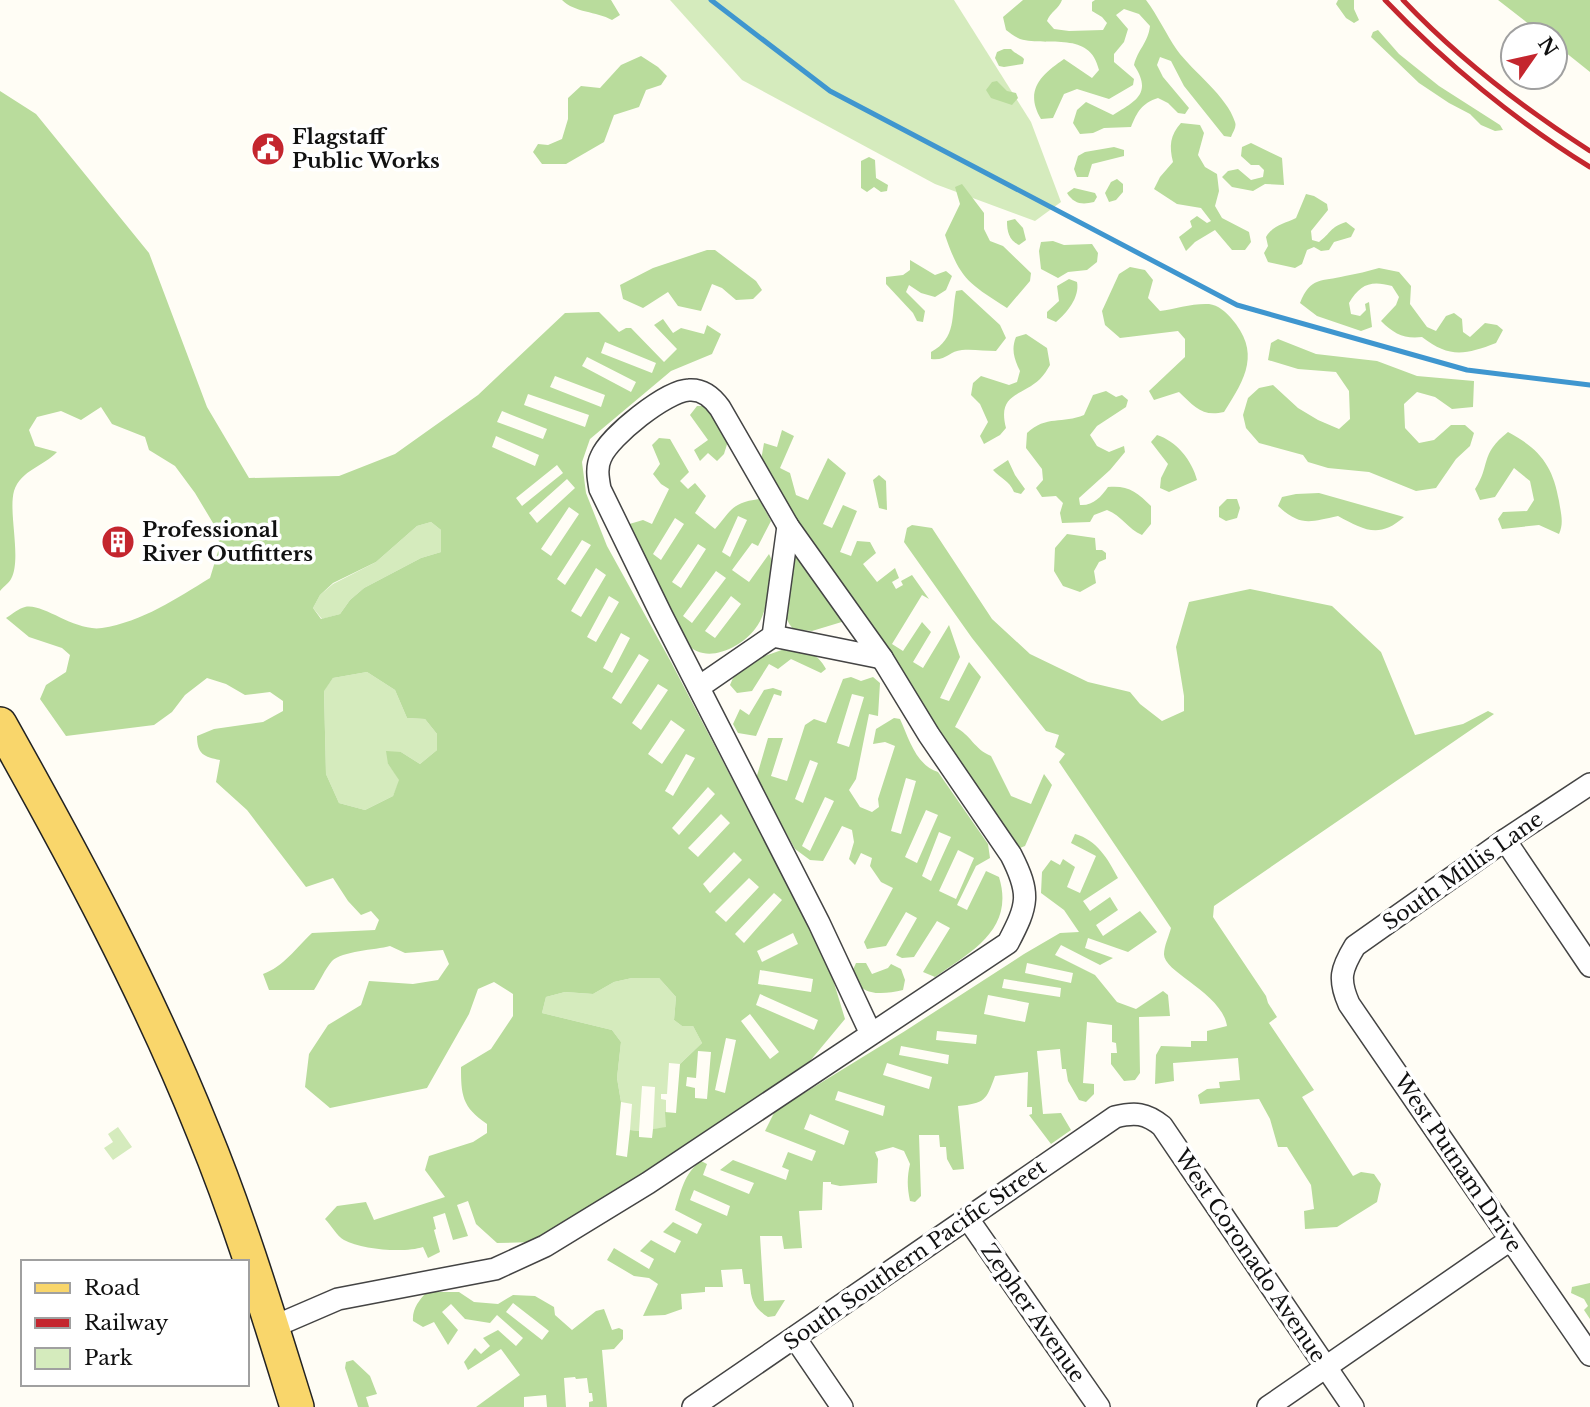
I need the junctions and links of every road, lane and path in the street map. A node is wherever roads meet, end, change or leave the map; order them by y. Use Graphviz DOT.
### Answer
graph roads {
  1 [pos="788,526"];
  2 [pos="773,636"];
  3 [pos="881,658"];
  4 [pos="699,687"];
  5 [pos="0,724"];
  6 [pos="1590,784"];
  7 [pos="1505,840"];
  8 [pos="1343,966"];
  9 [pos="1590,966"];
  10 [pos="870,1034"];
  11 [pos="1141,1113"];
  12 [pos="968,1219"];
  13 [pos="1510,1240"];
  14 [pos="273,1327"];
  15 [pos="795,1338"];
  16 [pos="1590,1355"];
  17 [pos="1326,1368"];
  18 [pos="297,1407"];
  19 [pos="693,1407"];
  20 [pos="842,1407"];
  21 [pos="1098,1407"];
  22 [pos="1268,1407"];
  23 [pos="1353,1407"];
  1 -- 2 [label="street"];
  1 -- 3 [label="street"];
  1 -- 4 [label="street"];
  2 -- 3 [label="street"];
  2 -- 4 [label="street"];
  3 -- 10 [label="street"];
  4 -- 10 [label="street"];
  5 -- 14 [label="main road"];
  6 -- 7 [label="street, South Millis Lane"];
  7 -- 8 [label="street, South Millis Lane"];
  7 -- 9 [label="street"];
  8 -- 13 [label="street, West Putnam Drive"];
  10 -- 14 [label="street"];
  11 -- 12 [label="street, South Southern Pacific Street"];
  11 -- 17 [label="street, West Coronado Avenue"];
  12 -- 15 [label="street, South Southern Pacific Street"];
  12 -- 21 [label="street, Zepher Avenue"];
  13 -- 16 [label="street, West Putnam Drive"];
  13 -- 17 [label="street"];
  14 -- 18 [label="main road"];
  15 -- 19 [label="street, South Southern Pacific Street"];
  15 -- 20 [label="street"];
  17 -- 22 [label="street"];
  17 -- 23 [label="street, West Coronado Avenue"];
}
